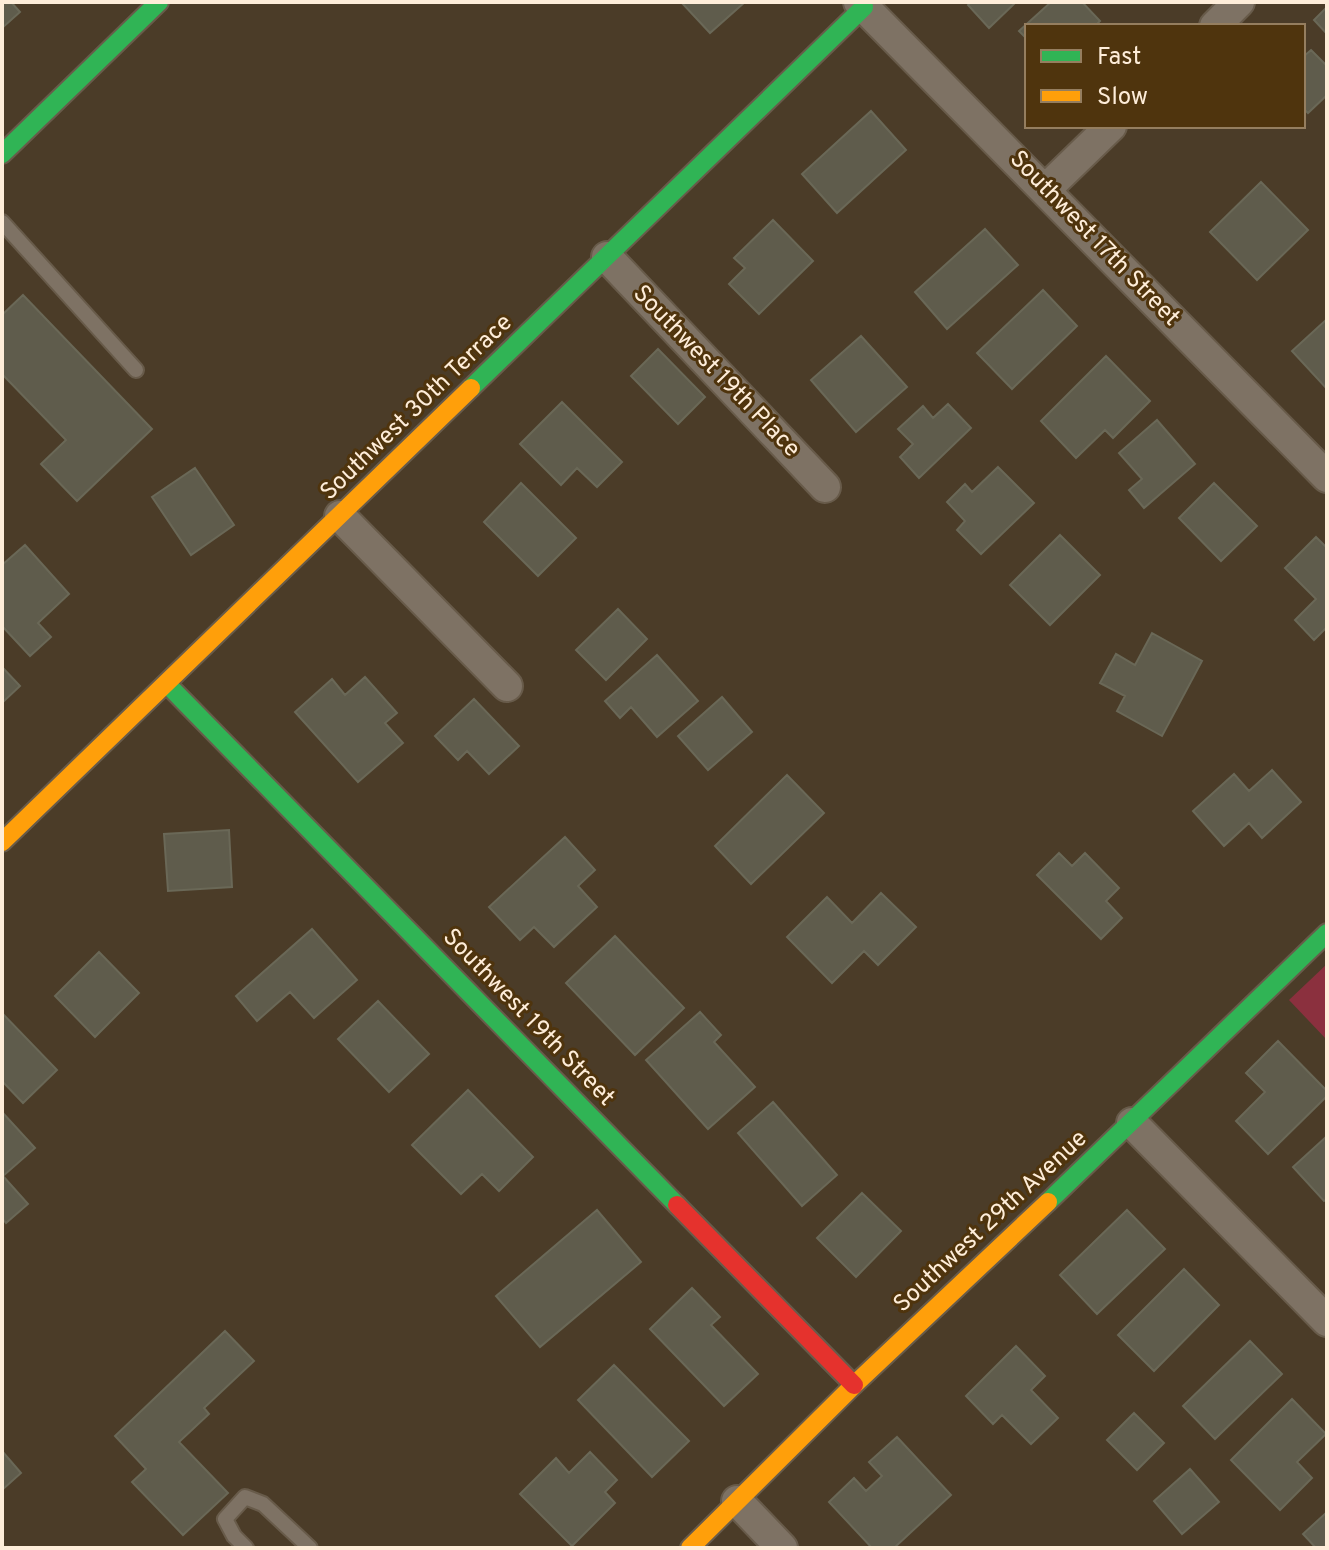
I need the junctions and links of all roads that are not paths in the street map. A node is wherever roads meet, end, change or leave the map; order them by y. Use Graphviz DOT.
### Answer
graph roads {
  1 [pos="159,2"];
  2 [pos="1239,2"];
  3 [pos="862,4"];
  4 [pos="1217,24"];
  5 [pos="1109,128"];
  6 [pos="2,154"];
  7 [pos="1046,189"];
  8 [pos="2,222"];
  9 [pos="607,257"];
  10 [pos="136,370"];
  11 [pos="1327,477"];
  12 [pos="825,487"];
  13 [pos="340,516"];
  14 [pos="167,684"];
  15 [pos="507,686"];
  16 [pos="2,842"];
  17 [pos="1327,933"];
  18 [pos="1132,1123"];
  19 [pos="1327,1321"];
  20 [pos="854,1385"];
  21 [pos="737,1501"];
  22 [pos="246,1548"];
  23 [pos="310,1548"];
  24 [pos="690,1548"];
  25 [pos="782,1548"];
  1 -- 6 [label="street"];
  2 -- 4 [label="street"];
  3 -- 7 [label="street, Southwest 17th Street"];
  3 -- 9 [label="street, Southwest 30th Terrace"];
  5 -- 7 [label="street"];
  7 -- 11 [label="street, Southwest 17th Street"];
  8 -- 10 [label="lane"];
  9 -- 12 [label="street, Southwest 19th Place"];
  9 -- 13 [label="street, Southwest 30th Terrace"];
  13 -- 14 [label="street, Southwest 30th Terrace"];
  13 -- 15 [label="street"];
  14 -- 16 [label="street, Southwest 30th Terrace"];
  14 -- 20 [label="street, Southwest 19th Street"];
  17 -- 18 [label="street, Southwest 29th Avenue"];
  18 -- 19 [label="street"];
  18 -- 20 [label="street, Southwest 29th Avenue"];
  20 -- 21 [label="street, Southwest 29th Avenue"];
  21 -- 24 [label="street, Southwest 29th Avenue"];
  21 -- 25 [label="street"];
  22 -- 23 [label="lane"];
}
